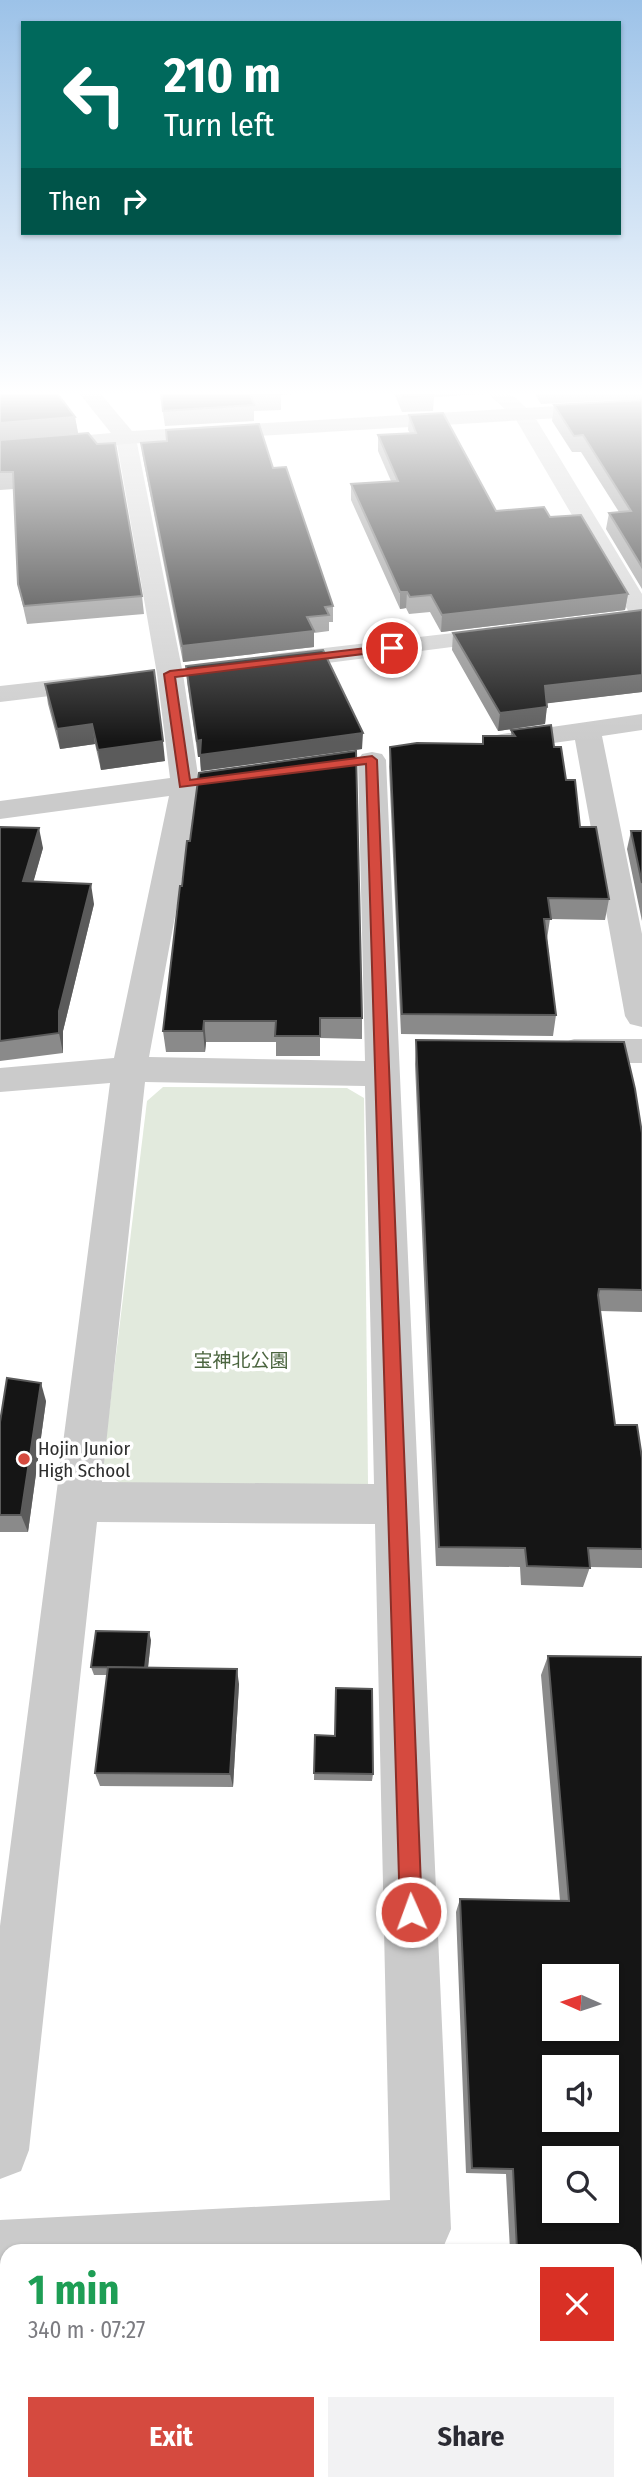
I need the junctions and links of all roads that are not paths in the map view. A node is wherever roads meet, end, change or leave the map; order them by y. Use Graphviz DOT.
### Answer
graph roads {
  1 [pos="135,509"];
  2 [pos="579,509"];
  3 [pos="642,616"];
  4 [pos="614,621"];
  5 [pos="531,631"];
  6 [pos="253,664"];
  7 [pos="198,671"];
  8 [pos="157,676"];
  9 [pos="118,680"];
  10 [pos="0,694"];
  11 [pos="642,722"];
  12 [pos="587,730"];
  13 [pos="479,745"];
  14 [pos="372,760"];
  15 [pos="238,778"];
  16 [pos="185,785"];
  17 [pos="0,810"];
  18 [pos="629,884"];
  19 [pos="642,1016"];
  20 [pos="547,1050"];
  21 [pos="642,1051"];
  22 [pos="392,1057"];
  23 [pos="129,1069"];
  24 [pos="0,1080"];
  25 [pos="78,1503"];
  26 [pos="396,1504"];
  27 [pos="0,2150"];
  28 [pos="120,2244"];
  1 -- 8 [label="street"];
  2 -- 3 [label="street"];
  3 -- 4 [label="street"];
  5 -- 6 [label="street"];
  7 -- 8 [label="street"];
  8 -- 16 [label="street"];
  9 -- 10 [label="street"];
  11 -- 12 [label="street"];
  12 -- 13 [label="street"];
  12 -- 18 [label="street"];
  14 -- 22 [label="street"];
  15 -- 16 [label="street"];
  16 -- 17 [label="street"];
  16 -- 23 [label="street"];
  18 -- 19 [label="street"];
  20 -- 21 [label="street"];
  22 -- 23 [label="street"];
  22 -- 26 [label="street"];
  23 -- 24 [label="street"];
  23 -- 25 [label="street"];
  25 -- 26 [label="street"];
  25 -- 27 [label="street"];
  26 -- 28 [label="street"];
}
